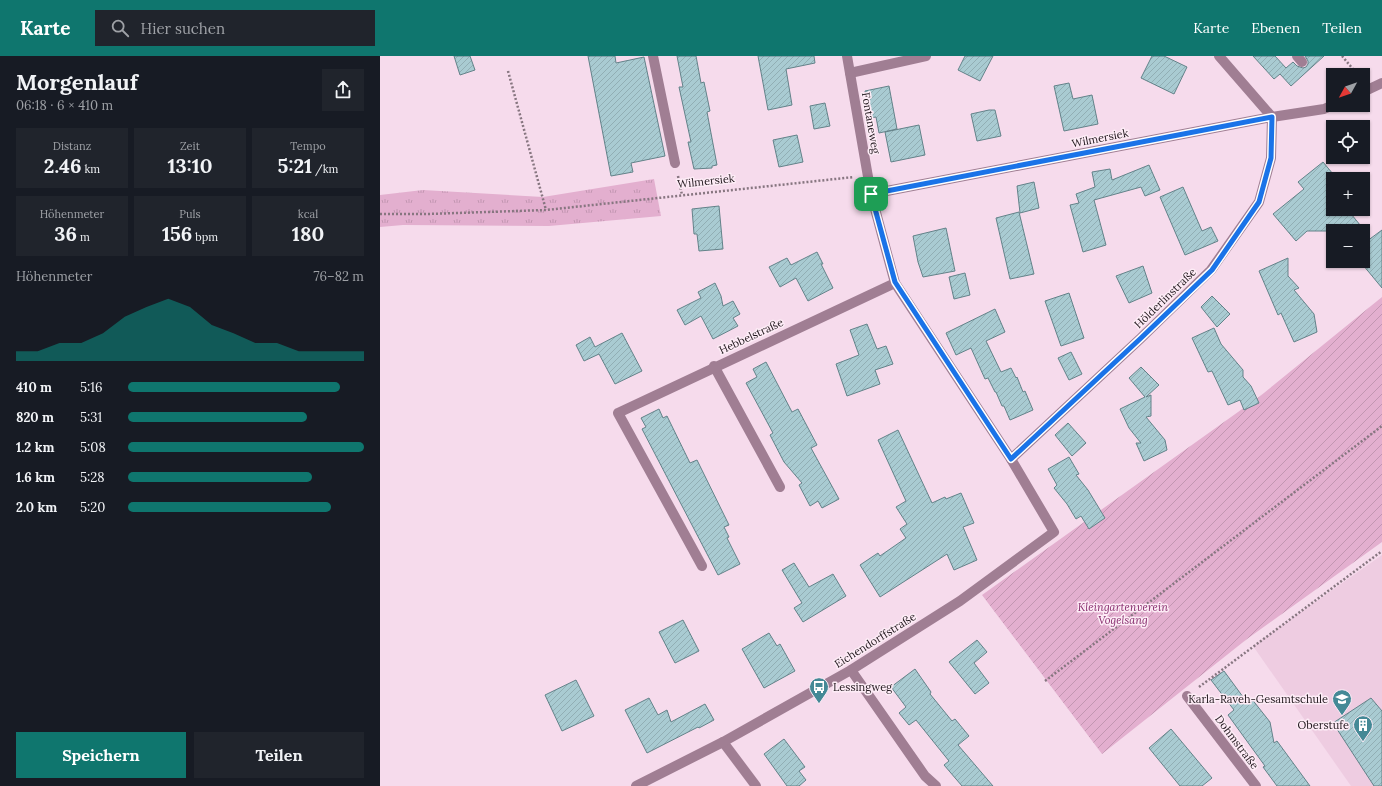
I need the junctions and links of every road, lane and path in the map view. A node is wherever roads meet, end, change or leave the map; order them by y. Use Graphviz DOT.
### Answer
graph roads {
  1 [pos="653,56"];
  2 [pos="847,56"];
  3 [pos="926,56"];
  4 [pos="1342,56"];
  5 [pos="1222,57"];
  6 [pos="1352,68"];
  7 [pos="508,71"];
  8 [pos="850,73"];
  9 [pos="1382,83"];
  10 [pos="1370,89"];
  11 [pos="1326,108"];
  12 [pos="1272,117"];
  13 [pos="675,163"];
  14 [pos="868,176"];
  15 [pos="871,194"];
  16 [pos="682,195"];
  17 [pos="546,210"];
  18 [pos="380,214"];
  19 [pos="895,282"];
  20 [pos="714,366"];
  21 [pos="1382,426"];
  22 [pos="1011,459"];
  23 [pos="780,486"];
  24 [pos="1382,551"];
  25 [pos="702,566"];
  26 [pos="852,670"];
  27 [pos="1045,681"];
  28 [pos="1187,696"];
  29 [pos="723,742"];
  30 [pos="636,786"];
  31 [pos="756,786"];
  32 [pos="936,786"];
  33 [pos="1256,786"];
  1 -- 13 [label="street"];
  2 -- 8 [label="street, Fontaneweg"];
  3 -- 8 [label="street"];
  4 -- 6 [label="path"];
  5 -- 12 [label="street"];
  7 -- 17 [label="path"];
  8 -- 14 [label="street, Fontaneweg"];
  9 -- 10 [label="street"];
  11 -- 12 [label="street, Wilmersiek"];
  12 -- 15 [label="street, Wilmersiek"];
  12 -- 22 [label="street, Hölderlinstraße"];
  13 -- 16 [label="path"];
  14 -- 15 [label="street, Fontaneweg"];
  14 -- 16 [label="path, Wilmersiek"];
  15 -- 19 [label="street"];
  16 -- 17 [label="path, Wilmersiek"];
  17 -- 18 [label="path, Wilmersiek"];
  19 -- 20 [label="street, Hebbelstraße"];
  19 -- 22 [label="street"];
  20 -- 23 [label="street"];
  20 -- 25 [label="street, Hebbelstraße"];
  21 -- 27 [label="path"];
  22 -- 26 [label="street, Eichendorffstraße"];
  24 -- 28 [label="path"];
  26 -- 29 [label="street, Eichendorffstraße"];
  26 -- 32 [label="street"];
  28 -- 33 [label="street, Dohmstraße"];
  29 -- 30 [label="street, Eichendorffstraße"];
  29 -- 31 [label="street"];
}
